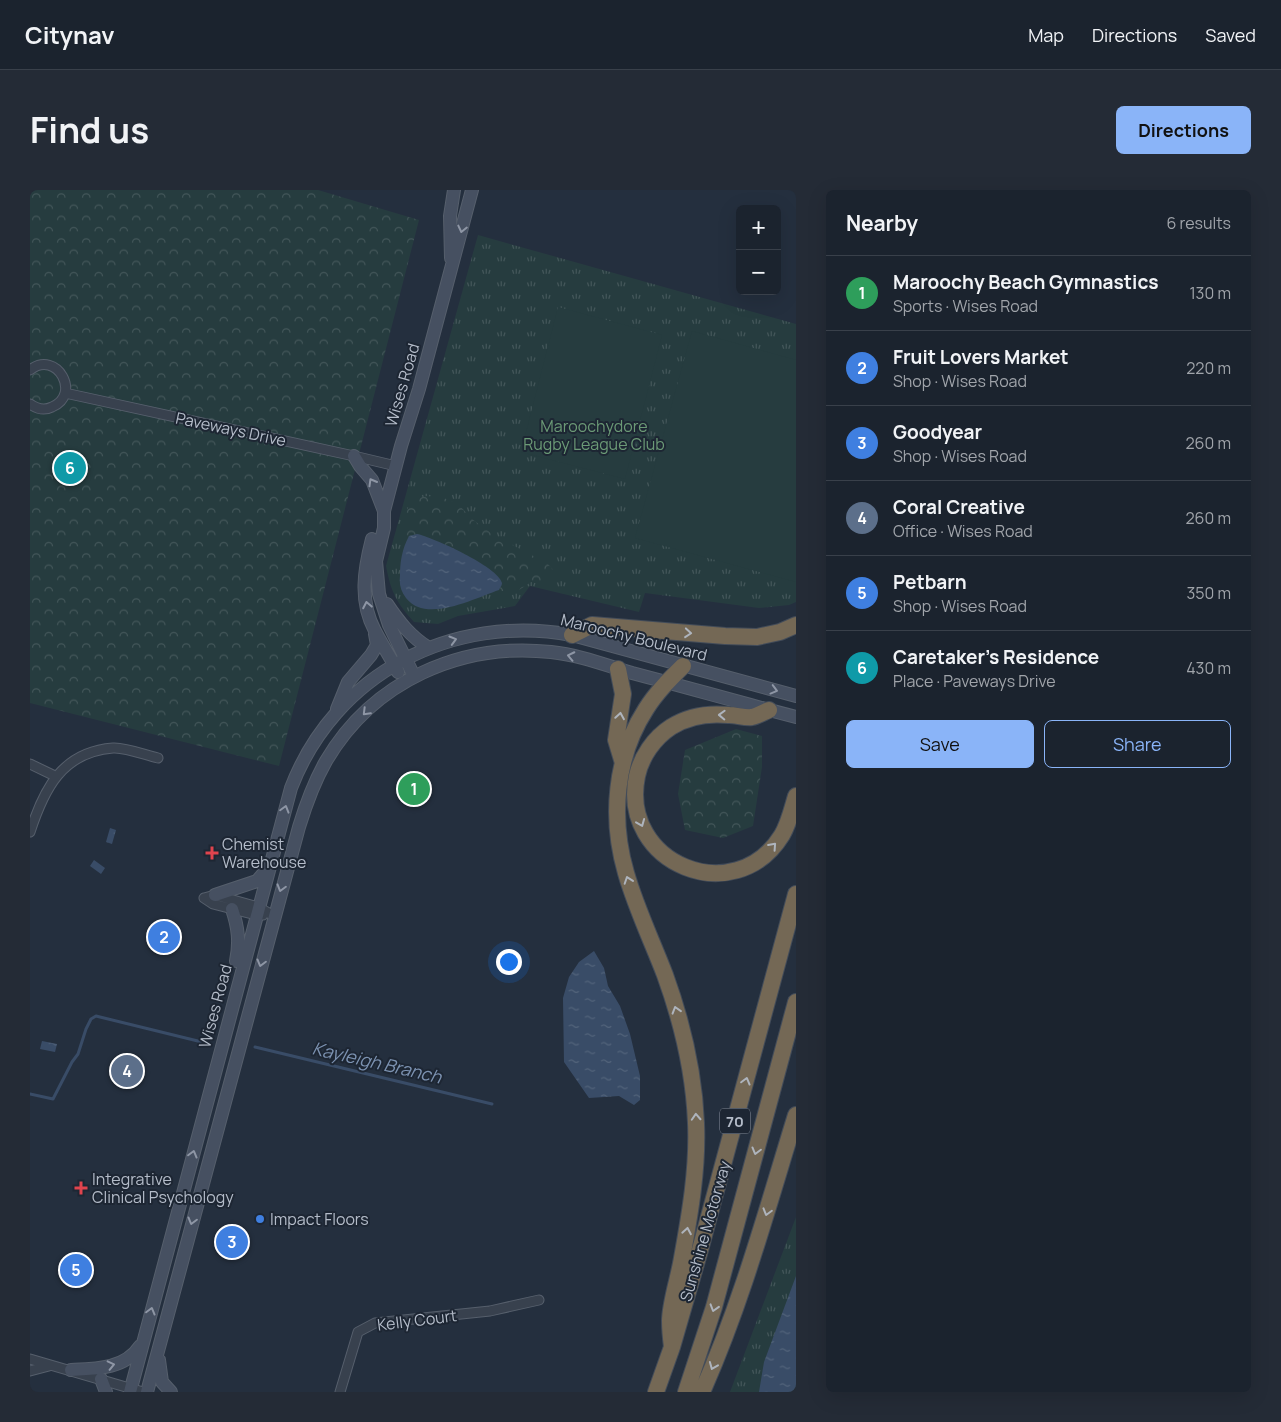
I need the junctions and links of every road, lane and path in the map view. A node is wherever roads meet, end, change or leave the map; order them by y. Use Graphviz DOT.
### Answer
graph roads {
  1 [pos="454,190"];
  2 [pos="472,190"];
  3 [pos="451,268"];
  4 [pos="30,370"];
  5 [pos="65,393"];
  6 [pos="30,404"];
  7 [pos="354,456"];
  8 [pos="396,466"];
  9 [pos="384,511"];
  10 [pos="379,594"];
  11 [pos="796,625"];
  12 [pos="375,632"];
  13 [pos="572,635"];
  14 [pos="429,648"];
  15 [pos="400,661"];
  16 [pos="683,666"];
  17 [pos="618,669"];
  18 [pos="409,679"];
  19 [pos="667,682"];
  20 [pos="796,696"];
  21 [pos="769,710"];
  22 [pos="796,717"];
  23 [pos="332,718"];
  24 [pos="158,758"];
  25 [pos="623,763"];
  26 [pos="30,764"];
  27 [pos="55,776"];
  28 [pos="796,796"];
  29 [pos="30,832"];
  30 [pos="270,865"];
  31 [pos="796,894"];
  32 [pos="215,895"];
  33 [pos="232,909"];
  34 [pos="257,911"];
  35 [pos="274,916"];
  36 [pos="796,1002"];
  37 [pos="228,1020"];
  38 [pos="796,1116"];
  39 [pos="539,1300"];
  40 [pos="143,1342"];
  41 [pos="159,1348"];
  42 [pos="672,1348"];
  43 [pos="30,1359"];
  44 [pos="49,1366"];
  45 [pos="71,1370"];
  46 [pos="30,1371"];
  47 [pos="101,1379"];
  48 [pos="134,1391"];
  49 [pos="106,1392"];
  50 [pos="147,1392"];
  51 [pos="172,1392"];
  52 [pos="340,1392"];
  53 [pos="656,1392"];
  54 [pos="686,1392"];
  55 [pos="702,1392"];
  1 -- 3 [label="main road, Wises Road"];
  2 -- 3 [label="main road, Wises Road, one-way"];
  3 -- 8 [label="main road, Wises Road"];
  4 -- 5 [label="street"];
  5 -- 6 [label="street"];
  5 -- 7 [label="street, Paveways Drive"];
  7 -- 8 [label="street, Paveways Drive"];
  9 -- 7 [label="main road, one-way"];
  8 -- 9 [label="main road, Wises Road"];
  9 -- 10 [label="main road, Wises Road"];
  12 -- 9 [label="main road, Wises Road, one-way"];
  10 -- 14 [label="main road"];
  10 -- 15 [label="main road, Wises Road"];
  13 -- 11 [label="highway, one-way"];
  12 -- 15 [label="main road, Wises Road"];
  12 -- 23 [label="main road"];
  14 -- 13 [label="main road, Maroochy Boulevard, one-way"];
  13 -- 16 [label="main road, Maroochy Boulevard"];
  14 -- 15 [label="main road, Maroochy Boulevard"];
  15 -- 18 [label="main road, Wises Road"];
  15 -- 23 [label="main road, Wises Road"];
  16 -- 19 [label="highway"];
  16 -- 20 [label="main road, Maroochy Boulevard, one-way"];
  17 -- 18 [label="main road, Maroochy Boulevard, one-way"];
  17 -- 19 [label="main road, Maroochy Boulevard"];
  25 -- 17 [label="highway, one-way"];
  18 -- 35 [label="main road, Wises Road, one-way"];
  19 -- 21 [label="main road, Maroochy Boulevard"];
  19 -- 25 [label="highway"];
  21 -- 22 [label="main road, Maroochy Boulevard"];
  21 -- 28 [label="highway, one-way"];
  30 -- 23 [label="main road, Wises Road, one-way"];
  24 -- 27 [label="street"];
  42 -- 25 [label="highway, one-way"];
  26 -- 27 [label="street"];
  27 -- 29 [label="street"];
  30 -- 32 [label="main road"];
  30 -- 34 [label="main road, Wises Road"];
  42 -- 31 [label="highway, Sunshine Motorway / 70, one-way"];
  32 -- 33 [label="street"];
  32 -- 34 [label="street"];
  33 -- 34 [label="street"];
  33 -- 37 [label="main road"];
  34 -- 35 [label="street"];
  34 -- 37 [label="main road, Wises Road"];
  35 -- 41 [label="main road, Wises Road, one-way"];
  36 -- 54 [label="highway, Sunshine Motorway / 70, one-way"];
  40 -- 37 [label="main road, Wises Road, one-way"];
  38 -- 55 [label="highway, one-way"];
  39 -- 52 [label="street, Kelly Court"];
  45 -- 40 [label="main road, one-way"];
  40 -- 48 [label="main road, Wises Road"];
  41 -- 50 [label="main road, Wises Road"];
  41 -- 51 [label="main road"];
  42 -- 53 [label="highway, Sunshine Motorway / 70"];
  43 -- 44 [label="street"];
  44 -- 45 [label="street"];
  44 -- 46 [label="street"];
  45 -- 47 [label="street"];
  47 -- 48 [label="street"];
  47 -- 49 [label="main road"];
}
